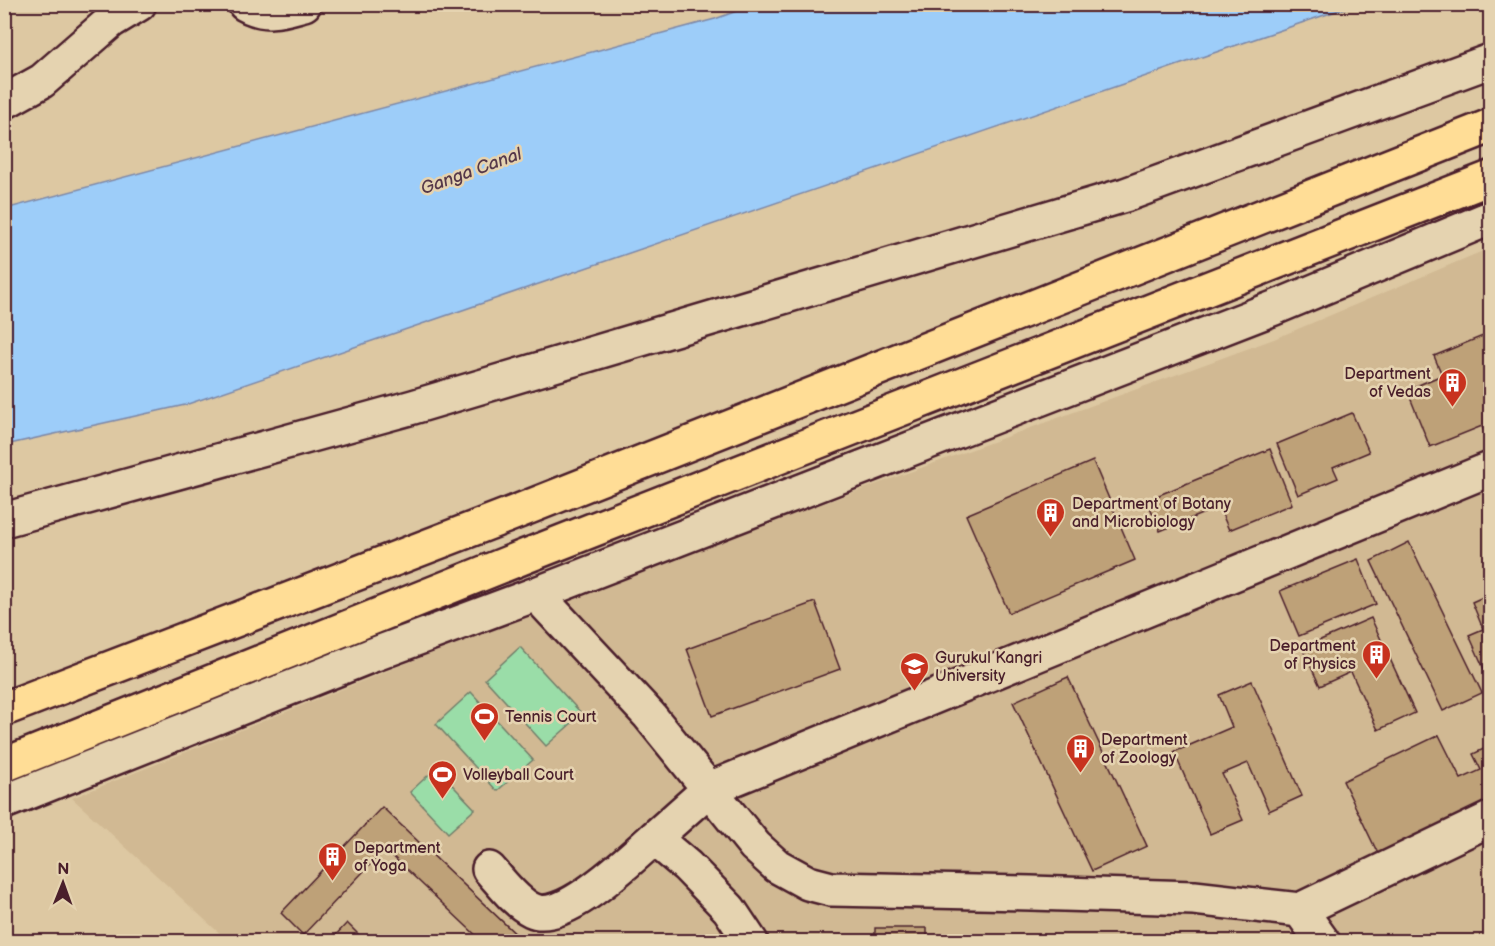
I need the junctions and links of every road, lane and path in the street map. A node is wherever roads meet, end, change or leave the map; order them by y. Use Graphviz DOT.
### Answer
graph roads {
  1 [pos="139,4"];
  2 [pos="245,4"];
  3 [pos="304,4"];
  4 [pos="1491,61"];
  5 [pos="4,102"];
  6 [pos="1491,126"];
  7 [pos="1491,178"];
  8 [pos="1491,218"];
  9 [pos="1491,469"];
  10 [pos="4,520"];
  11 [pos="536,594"];
  12 [pos="4,709"];
  13 [pos="4,765"];
  14 [pos="709,789"];
  15 [pos="4,802"];
  16 [pos="1491,819"];
  17 [pos="654,838"];
  18 [pos="489,868"];
  19 [pos="1300,910"];
  20 [pos="751,942"];
  21 [pos="1323,942"];
  1 -- 5 [label="street"];
  2 -- 3 [label="street"];
  4 -- 10 [label="street"];
  6 -- 12 [label="highway"];
  7 -- 13 [label="highway"];
  8 -- 11 [label="street"];
  9 -- 14 [label="street"];
  11 -- 14 [label="street"];
  11 -- 15 [label="street"];
  14 -- 17 [label="street"];
  14 -- 19 [label="street"];
  16 -- 19 [label="street"];
  17 -- 18 [label="street"];
  17 -- 20 [label="street"];
  19 -- 21 [label="street"];
}
